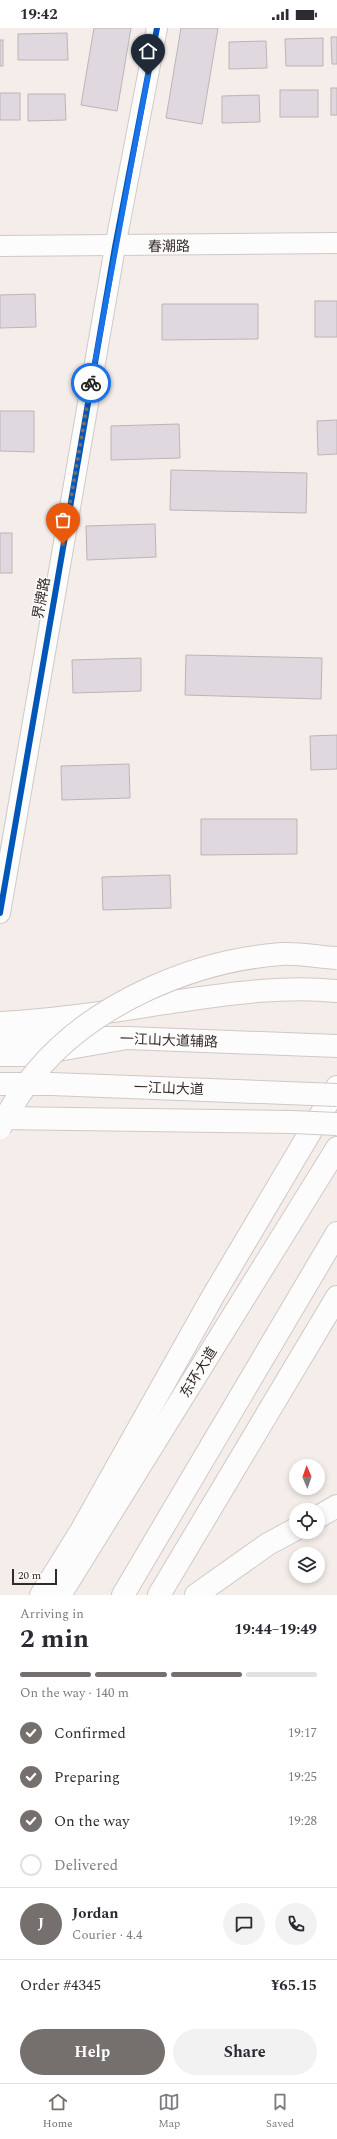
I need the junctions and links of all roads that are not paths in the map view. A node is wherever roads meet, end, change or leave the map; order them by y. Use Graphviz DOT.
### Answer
graph roads {
  1 [pos="157,28"];
  2 [pos="337,243"];
  3 [pos="0,246"];
  4 [pos="115,247"];
  5 [pos="0,913"];
  6 [pos="337,958"];
  7 [pos="337,991"];
  8 [pos="0,1023"];
  9 [pos="0,1038"];
  10 [pos="127,1038"];
  11 [pos="337,1046"];
  12 [pos="0,1055"];
  13 [pos="0,1084"];
  14 [pos="337,1087"];
  15 [pos="337,1095"];
  16 [pos="0,1118"];
  17 [pos="337,1124"];
  18 [pos="0,1128"];
  19 [pos="337,1148"];
  20 [pos="337,1232"];
  21 [pos="337,1297"];
  22 [pos="337,1506"];
  23 [pos="325,1512"];
  24 [pos="289,1533"];
  25 [pos="127,1592"];
  26 [pos="41,1595"];
  27 [pos="60,1595"];
  28 [pos="159,1595"];
  29 [pos="196,1595"];
  1 -- 4 [label="street, 界牌路"];
  2 -- 4 [label="street, 春潮路"];
  3 -- 4 [label="street, 春潮路"];
  4 -- 5 [label="street, 界牌路"];
  6 -- 18 [label="main road, bridge"];
  7 -- 8 [label="main road, bridge"];
  9 -- 10 [label="main road, 一江山大道辅路"];
  10 -- 11 [label="main road, 一江山大道辅路"];
  10 -- 12 [label="main road"];
  13 -- 15 [label="main road, 一江山大道, bridge"];
  14 -- 26 [label="main road"];
  16 -- 17 [label="main road, bridge"];
  19 -- 27 [label="main road, 东环大道"];
  20 -- 25 [label="main road"];
  21 -- 28 [label="main road"];
  22 -- 23 [label="main road"];
  24 -- 29 [label="main road"];
}
